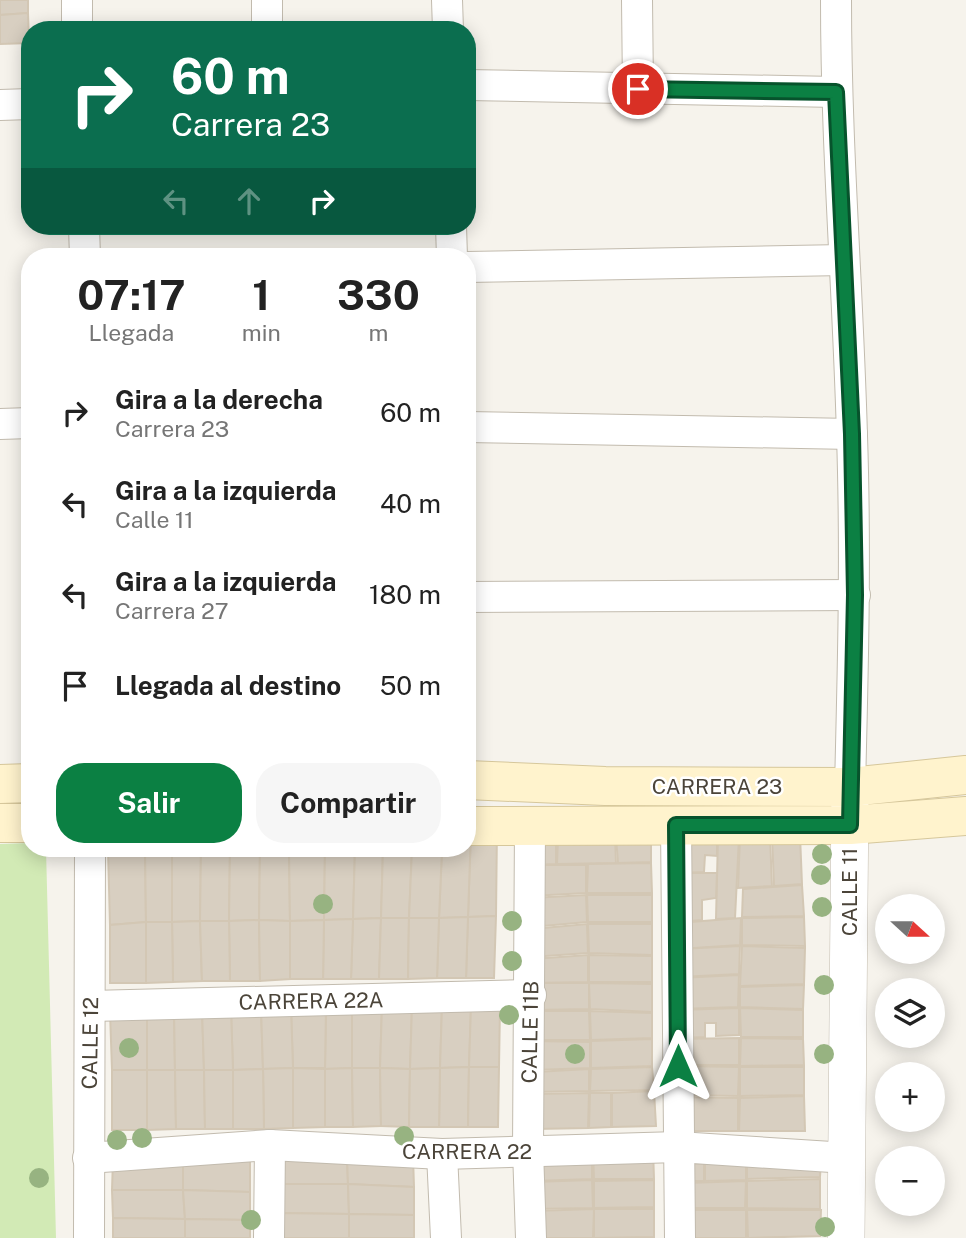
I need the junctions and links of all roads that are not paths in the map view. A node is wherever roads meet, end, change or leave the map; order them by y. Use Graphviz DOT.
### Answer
graph roads {
  1 [pos="77,0"];
  2 [pos="267,0"];
  3 [pos="447,0"];
  4 [pos="637,0"];
  5 [pos="836,0"];
  6 [pos="77,21"];
  7 [pos="267,21"];
  8 [pos="448,21"];
  9 [pos="476,85"];
  10 [pos="638,89"];
  11 [pos="836,92"];
  12 [pos="21,104"];
  13 [pos="0,105"];
  14 [pos="844,260"];
  15 [pos="476,267"];
  16 [pos="21,423"];
  17 [pos="0,424"];
  18 [pos="476,427"];
  19 [pos="852,434"];
  20 [pos="855,595"];
  21 [pos="476,597"];
  22 [pos="966,775"];
  23 [pos="476,780"];
  24 [pos="21,783"];
  25 [pos="0,784"];
  26 [pos="850,786"];
  27 [pos="966,816"];
  28 [pos="21,823"];
  29 [pos="0,824"];
  30 [pos="676,825"];
  31 [pos="850,825"];
  32 [pos="476,826"];
  33 [pos="530,826"];
  34 [pos="90,857"];
  35 [pos="531,995"];
  36 [pos="91,1006"];
  37 [pos="270,1145"];
  38 [pos="678,1147"];
  39 [pos="528,1150"];
  40 [pos="442,1154"];
  41 [pos="88,1158"];
  42 [pos="847,1158"];
  43 [pos="89,1238"];
  44 [pos="270,1238"];
  45 [pos="446,1238"];
  46 [pos="531,1238"];
  47 [pos="680,1238"];
  48 [pos="846,1238"];
  1 -- 6 [label="street"];
  2 -- 7 [label="street"];
  3 -- 8 [label="street"];
  4 -- 10 [label="street"];
  5 -- 11 [label="street, CALLE 11"];
  9 -- 10 [label="street"];
  10 -- 11 [label="street"];
  11 -- 14 [label="street, CALLE 11"];
  12 -- 13 [label="street"];
  14 -- 15 [label="street"];
  14 -- 19 [label="street, CALLE 11"];
  16 -- 17 [label="street"];
  18 -- 19 [label="street"];
  19 -- 20 [label="street, CALLE 11"];
  20 -- 21 [label="street"];
  20 -- 26 [label="street, CALLE 11"];
  22 -- 26 [label="main road, CARRERA 23"];
  23 -- 26 [label="main road, CARRERA 23"];
  24 -- 25 [label="main road"];
  26 -- 31 [label="street, CALLE 11"];
  27 -- 31 [label="main road, CARRERA 23"];
  28 -- 29 [label="main road"];
  30 -- 31 [label="main road, CARRERA 23"];
  30 -- 33 [label="main road, CARRERA 23"];
  30 -- 38 [label="street"];
  31 -- 42 [label="street, CALLE 11"];
  32 -- 33 [label="main road, CARRERA 23"];
  33 -- 35 [label="street, CALLE 11B"];
  34 -- 36 [label="street, CALLE 12"];
  35 -- 36 [label="street, CARRERA 22A"];
  35 -- 39 [label="street, CALLE 11B"];
  36 -- 41 [label="street, CALLE 12"];
  37 -- 40 [label="street, CARRERA 22"];
  37 -- 41 [label="street, CARRERA 22"];
  37 -- 44 [label="street"];
  38 -- 39 [label="street, CARRERA 22"];
  38 -- 42 [label="street, CARRERA 22"];
  38 -- 47 [label="street"];
  39 -- 40 [label="street, CARRERA 22"];
  39 -- 46 [label="street, CALLE 11B"];
  40 -- 45 [label="street"];
  41 -- 43 [label="street, CALLE 12"];
  42 -- 48 [label="street, CALLE 11"];
}
